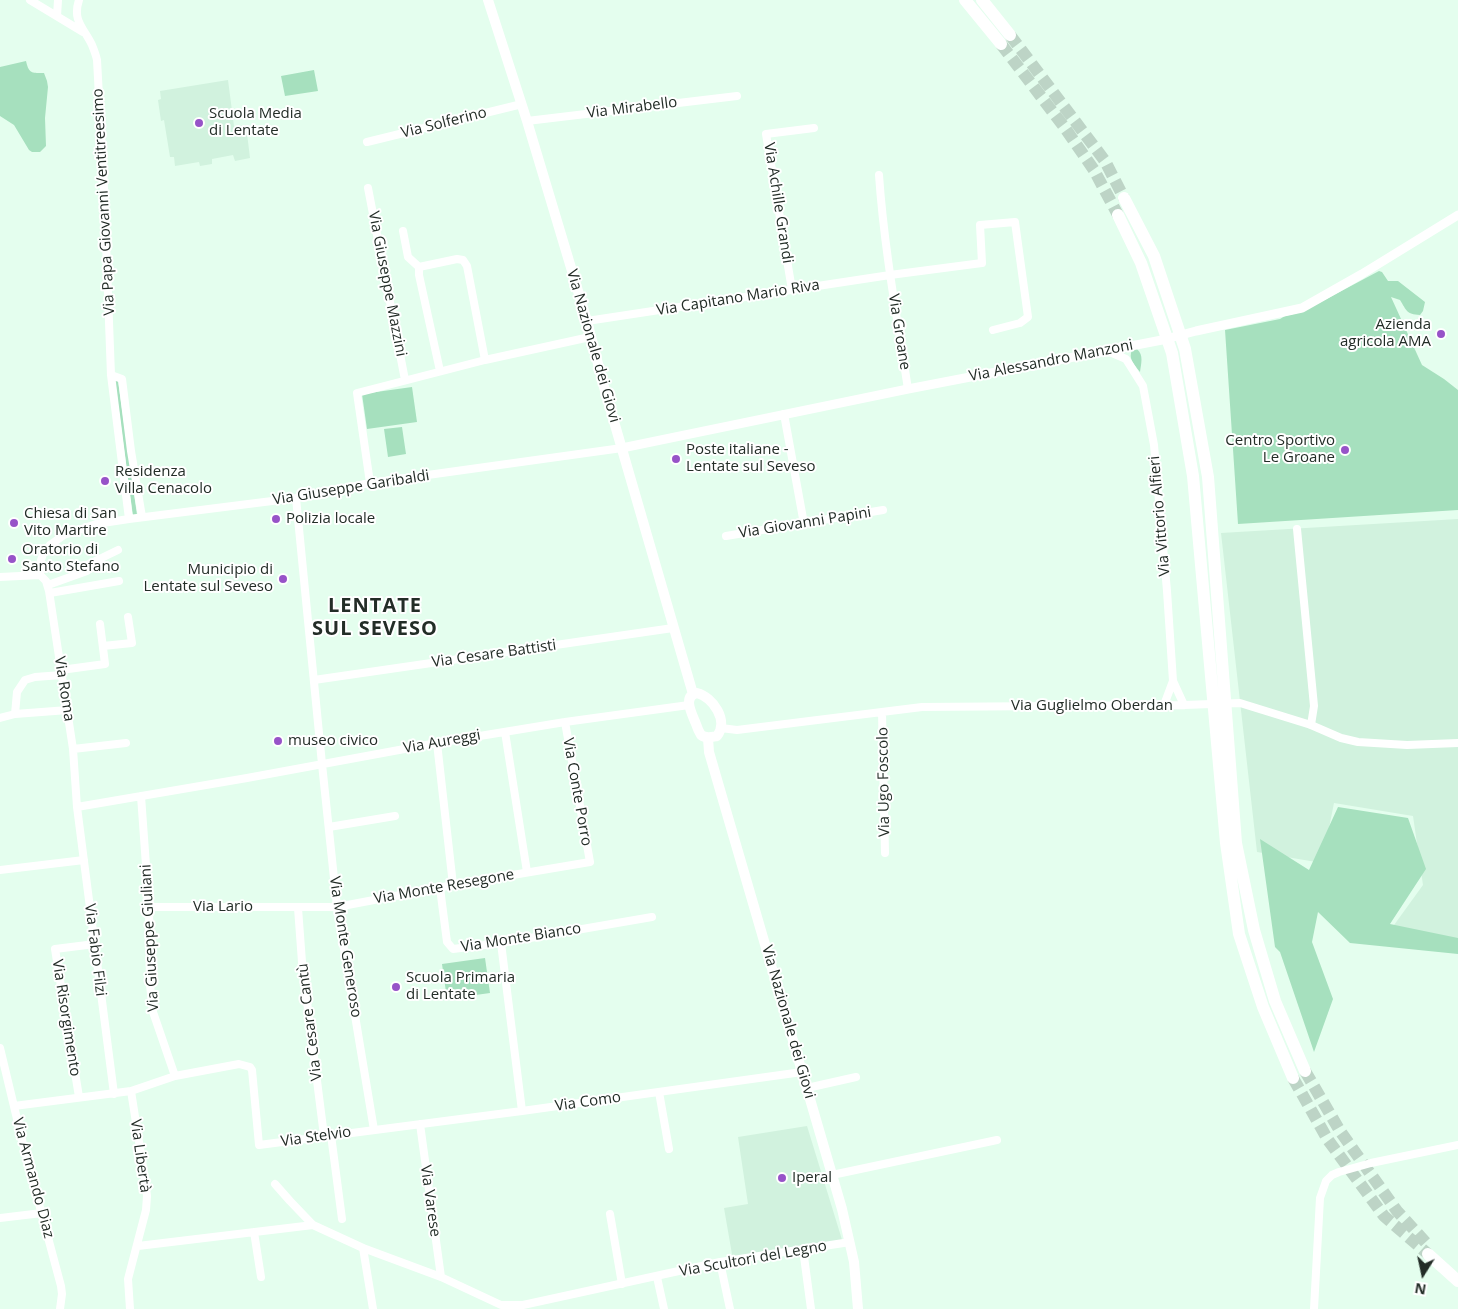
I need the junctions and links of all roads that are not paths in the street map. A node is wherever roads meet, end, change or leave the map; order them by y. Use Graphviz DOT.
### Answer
graph roads {
  1 [pos="30,0"];
  2 [pos="58,0"];
  3 [pos="488,0"];
  4 [pos="965,0"];
  5 [pos="982,0"];
  6 [pos="76,2"];
  7 [pos="57,16"];
  8 [pos="83,32"];
  9 [pos="736,96"];
  10 [pos="522,104"];
  11 [pos="527,120"];
  12 [pos="814,128"];
  13 [pos="367,142"];
  14 [pos="879,175"];
  15 [pos="368,188"];
  16 [pos="1124,198"];
  17 [pos="1118,215"];
  18 [pos="1458,215"];
  19 [pos="403,231"];
  20 [pos="420,267"];
  21 [pos="890,274"];
  22 [pos="792,290"];
  23 [pos="587,322"];
  24 [pos="993,330"];
  25 [pos="590,337"];
  26 [pos="1098,352"];
  27 [pos="485,360"];
  28 [pos="440,371"];
  29 [pos="111,375"];
  30 [pos="406,380"];
  31 [pos="908,389"];
  32 [pos="784,414"];
  33 [pos="622,448"];
  34 [pos="370,483"];
  35 [pos="296,498"];
  36 [pos="883,510"];
  37 [pos="142,517"];
  38 [pos="129,519"];
  39 [pos="804,524"];
  40 [pos="1297,530"];
  41 [pos="726,536"];
  42 [pos="118,550"];
  43 [pos="40,575"];
  44 [pos="0,577"];
  45 [pos="119,581"];
  46 [pos="49,589"];
  47 [pos="128,617"];
  48 [pos="100,624"];
  49 [pos="673,628"];
  50 [pos="103,646"];
  51 [pos="62,676"];
  52 [pos="314,680"];
  53 [pos="1173,681"];
  54 [pos="693,694"];
  55 [pos="689,705"];
  56 [pos="1164,705"];
  57 [pos="1184,705"];
  58 [pos="68,710"];
  59 [pos="882,712"];
  60 [pos="15,714"];
  61 [pos="0,718"];
  62 [pos="565,722"];
  63 [pos="1311,725"];
  64 [pos="721,728"];
  65 [pos="504,732"];
  66 [pos="708,738"];
  67 [pos="126,743"];
  68 [pos="436,743"];
  69 [pos="1458,743"];
  70 [pos="73,750"];
  71 [pos="322,764"];
  72 [pos="141,796"];
  73 [pos="77,806"];
  74 [pos="395,816"];
  75 [pos="328,827"];
  76 [pos="885,853"];
  77 [pos="84,860"];
  78 [pos="590,862"];
  79 [pos="0,870"];
  80 [pos="526,872"];
  81 [pos="453,885"];
  82 [pos="440,888"];
  83 [pos="337,906"];
  84 [pos="149,907"];
  85 [pos="298,908"];
  86 [pos="652,918"];
  87 [pos="501,943"];
  88 [pos="95,944"];
  89 [pos="0,1048"];
  90 [pos="1304,1071"];
  91 [pos="802,1072"];
  92 [pos="175,1076"];
  93 [pos="856,1077"];
  94 [pos="1293,1078"];
  95 [pos="807,1088"];
  96 [pos="131,1091"];
  97 [pos="659,1092"];
  98 [pos="114,1094"];
  99 [pos="79,1098"];
  100 [pos="14,1106"];
  101 [pos="522,1111"];
  102 [pos="420,1124"];
  103 [pos="374,1130"];
  104 [pos="327,1136"];
  105 [pos="997,1140"];
  106 [pos="1458,1145"];
  107 [pos="669,1149"];
  108 [pos="832,1175"];
  109 [pos="276,1184"];
  110 [pos="42,1212"];
  111 [pos="610,1214"];
  112 [pos="0,1218"];
  113 [pos="342,1219"];
  114 [pos="313,1225"];
  115 [pos="254,1232"];
  116 [pos="850,1242"];
  117 [pos="138,1246"];
  118 [pos="363,1248"];
  119 [pos="803,1249"];
  120 [pos="720,1262"];
  121 [pos="1458,1270"];
  122 [pos="261,1277"];
  123 [pos="657,1277"];
  124 [pos="441,1278"];
  125 [pos="1458,1281"];
  126 [pos="622,1284"];
  127 [pos="60,1309"];
  128 [pos="130,1309"];
  129 [pos="373,1309"];
  130 [pos="664,1309"];
  131 [pos="730,1309"];
  132 [pos="811,1309"];
  133 [pos="858,1309"];
  134 [pos="1314,1309"];
  1 -- 7 [label="street, Via Papa Giovanni Ventitreesimo"];
  2 -- 7 [label="street"];
  3 -- 10 [label="main road, Via Nazionale dei Giovi"];
  4 -- 5 [label="highway"];
  6 -- 8 [label="street, Via Papa Giovanni Ventitreesimo"];
  7 -- 8 [label="street, Via Papa Giovanni Ventitreesimo"];
  8 -- 29 [label="street, Via Papa Giovanni Ventitreesimo"];
  9 -- 11 [label="street, Via Mirabello"];
  10 -- 11 [label="main road, Via Nazionale dei Giovi"];
  10 -- 13 [label="street, Via Solferino"];
  11 -- 23 [label="main road, Via Nazionale dei Giovi"];
  12 -- 22 [label="street, Via Achille Grandi"];
  14 -- 21 [label="street, Via Groane"];
  15 -- 30 [label="street, Via Giuseppe Mazzini"];
  16 -- 90 [label="highway"];
  17 -- 94 [label="highway"];
  18 -- 26 [label="street, Via Alessandro Manzoni"];
  19 -- 20 [label="street"];
  20 -- 27 [label="street"];
  20 -- 28 [label="street"];
  21 -- 22 [label="street, Via Capitano Mario Riva"];
  21 -- 24 [label="street, Via Capitano Mario Riva"];
  21 -- 31 [label="street, Via Groane"];
  22 -- 23 [label="street, Via Capitano Mario Riva"];
  23 -- 25 [label="main road, Via Nazionale dei Giovi"];
  25 -- 27 [label="street"];
  25 -- 33 [label="main road, Via Nazionale dei Giovi"];
  26 -- 31 [label="street, Via Alessandro Manzoni"];
  26 -- 53 [label="street, Via Vittorio Alfieri"];
  27 -- 28 [label="street"];
  28 -- 30 [label="street"];
  29 -- 37 [label="street"];
  29 -- 38 [label="street, Via Papa Giovanni Ventitreesimo"];
  30 -- 34 [label="street"];
  31 -- 32 [label="street, Via Alessandro Manzoni"];
  32 -- 33 [label="street, Via Alessandro Manzoni"];
  32 -- 39 [label="street"];
  33 -- 34 [label="street, Via Giuseppe Garibaldi"];
  33 -- 49 [label="main road, Via Nazionale dei Giovi"];
  34 -- 35 [label="street, Via Giuseppe Garibaldi"];
  35 -- 37 [label="street, Via Giuseppe Garibaldi"];
  35 -- 52 [label="street, Via Monte Generoso"];
  36 -- 39 [label="street, Via Giovanni Papini"];
  37 -- 38 [label="street, Via Giuseppe Garibaldi"];
  38 -- 43 [label="street, Via Giuseppe Garibaldi"];
  39 -- 41 [label="street, Via Giovanni Papini"];
  40 -- 63 [label="street"];
  42 -- 46 [label="street"];
  43 -- 44 [label="street"];
  43 -- 46 [label="street"];
  45 -- 46 [label="street"];
  46 -- 51 [label="street, Via Roma"];
  47 -- 50 [label="street"];
  48 -- 50 [label="street"];
  49 -- 52 [label="street, Via Cesare Battisti"];
  49 -- 54 [label="main road, Via Nazionale dei Giovi"];
  50 -- 51 [label="street"];
  51 -- 58 [label="street, Via Roma"];
  51 -- 60 [label="street"];
  52 -- 71 [label="street, Via Monte Generoso"];
  53 -- 56 [label="street"];
  53 -- 57 [label="street, Via Vittorio Alfieri"];
  54 -- 55 [label="main road"];
  54 -- 64 [label="main road"];
  55 -- 62 [label="street, Via Aureggi"];
  55 -- 66 [label="main road, Via Nazionale dei Giovi"];
  56 -- 57 [label="street, Via Guglielmo Oberdan"];
  56 -- 59 [label="street, Via Guglielmo Oberdan"];
  57 -- 63 [label="street, Via Guglielmo Oberdan"];
  58 -- 60 [label="street"];
  58 -- 70 [label="street, Via Roma"];
  59 -- 64 [label="street, Via Guglielmo Oberdan"];
  59 -- 76 [label="street, Via Ugo Foscolo"];
  60 -- 61 [label="street"];
  62 -- 65 [label="street, Via Aureggi"];
  62 -- 78 [label="street, Via Conte Porro"];
  63 -- 69 [label="street, Via Guglielmo Oberdan"];
  64 -- 66 [label="main road"];
  65 -- 68 [label="street, Via Aureggi"];
  65 -- 80 [label="street"];
  66 -- 91 [label="main road, Via Nazionale dei Giovi"];
  67 -- 70 [label="street"];
  68 -- 71 [label="street, Via Aureggi"];
  68 -- 81 [label="street"];
  70 -- 73 [label="street, Via Roma"];
  71 -- 72 [label="street, Via Aureggi"];
  71 -- 75 [label="street, Via Monte Generoso"];
  72 -- 73 [label="street, Via Aureggi"];
  72 -- 84 [label="street, Via Giuseppe Giuliani"];
  73 -- 77 [label="street, Via Fabio Filzi"];
  74 -- 75 [label="street"];
  75 -- 83 [label="street, Via Monte Generoso"];
  77 -- 79 [label="street"];
  77 -- 88 [label="street, Via Fabio Filzi"];
  78 -- 80 [label="street, Via Monte Resegone"];
  80 -- 81 [label="street, Via Monte Resegone"];
  81 -- 82 [label="street, Via Monte Resegone"];
  82 -- 83 [label="street, Via Monte Resegone"];
  82 -- 87 [label="street, Via Monte Bianco"];
  83 -- 85 [label="street, Via Monte Resegone"];
  83 -- 103 [label="street, Via Monte Generoso"];
  84 -- 85 [label="street, Via Lario"];
  84 -- 92 [label="street, Via Giuseppe Giuliani"];
  85 -- 104 [label="street, Via Cesare Cantù"];
  86 -- 87 [label="street, Via Monte Bianco"];
  87 -- 101 [label="street"];
  88 -- 98 [label="street, Via Fabio Filzi"];
  88 -- 99 [label="street, Via Risorgimento"];
  89 -- 100 [label="street, Via Armando Diaz"];
  91 -- 95 [label="main road, Via Nazionale dei Giovi"];
  91 -- 97 [label="street, Via Como"];
  92 -- 96 [label="street"];
  92 -- 104 [label="street, Via Stelvio"];
  93 -- 95 [label="street"];
  95 -- 108 [label="main road, Via Nazionale dei Giovi"];
  96 -- 98 [label="street"];
  96 -- 117 [label="street, Via Libertà"];
  97 -- 101 [label="street, Via Como"];
  97 -- 107 [label="street"];
  98 -- 99 [label="street"];
  99 -- 100 [label="street"];
  100 -- 110 [label="street, Via Armando Diaz"];
  101 -- 102 [label="street, Via Como"];
  102 -- 103 [label="street, Via Como"];
  102 -- 124 [label="street, Via Varese"];
  103 -- 104 [label="street, Via Stelvio"];
  104 -- 113 [label="street, Via Cesare Cantù"];
  105 -- 108 [label="street"];
  106 -- 134 [label="street"];
  108 -- 116 [label="main road, Via Nazionale dei Giovi"];
  109 -- 114 [label="street"];
  110 -- 112 [label="street"];
  110 -- 127 [label="street, Via Armando Diaz"];
  111 -- 126 [label="street"];
  114 -- 115 [label="street"];
  114 -- 118 [label="street, Via Scultori del Legno"];
  115 -- 117 [label="street"];
  115 -- 122 [label="street"];
  116 -- 119 [label="street, Via Scultori del Legno"];
  116 -- 133 [label="main road, Via Nazionale dei Giovi"];
  117 -- 128 [label="street, Via Libertà"];
  118 -- 124 [label="street, Via Scultori del Legno"];
  118 -- 129 [label="street"];
  119 -- 120 [label="street, Via Scultori del Legno"];
  119 -- 132 [label="street"];
  120 -- 123 [label="street, Via Scultori del Legno"];
  120 -- 131 [label="street"];
  121 -- 125 [label="highway"];
  123 -- 126 [label="street, Via Scultori del Legno"];
  123 -- 130 [label="street, Via Scultori del Legno"];
  124 -- 126 [label="street, Via Scultori del Legno"];
}
